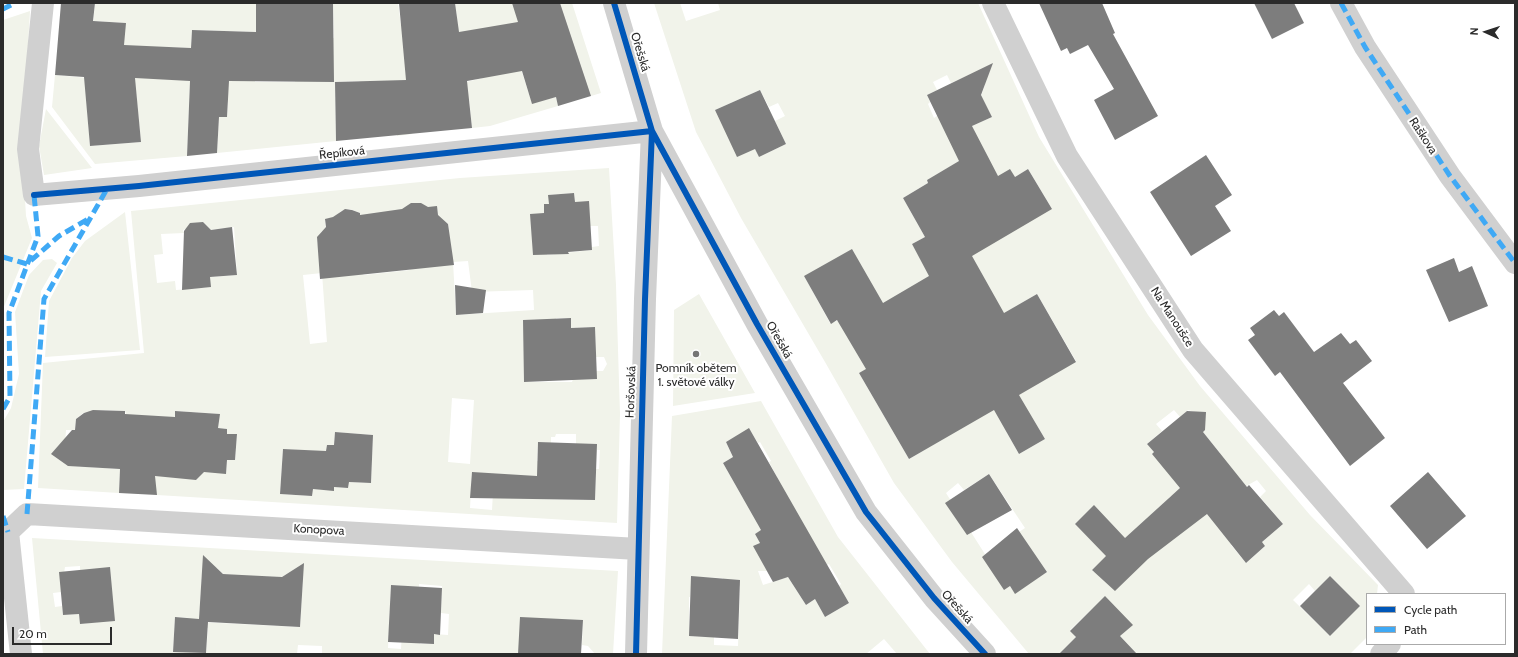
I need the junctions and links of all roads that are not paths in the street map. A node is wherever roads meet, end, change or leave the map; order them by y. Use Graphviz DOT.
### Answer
graph roads {
  1 [pos="43,3"];
  2 [pos="614,3"];
  3 [pos="993,3"];
  4 [pos="1341,3"];
  5 [pos="652,131"];
  6 [pos="1515,263"];
  7 [pos="638,549"];
  8 [pos="1403,593"];
  9 [pos="1389,645"];
  10 [pos="21,654"];
  11 [pos="636,654"];
  12 [pos="985,654"];
  13 [pos="1381,654"];
  1 -- 5 [label="street, Řepíková"];
  2 -- 5 [label="street, Ořešská"];
  3 -- 8 [label="street, Na Manoušce"];
  4 -- 6 [label="street, Raškova"];
  5 -- 7 [label="street, Horšovská"];
  5 -- 12 [label="street, Ořešská"];
  7 -- 10 [label="street, Konopova"];
  7 -- 11 [label="street, Horšovská"];
  9 -- 13 [label="street"];
}
